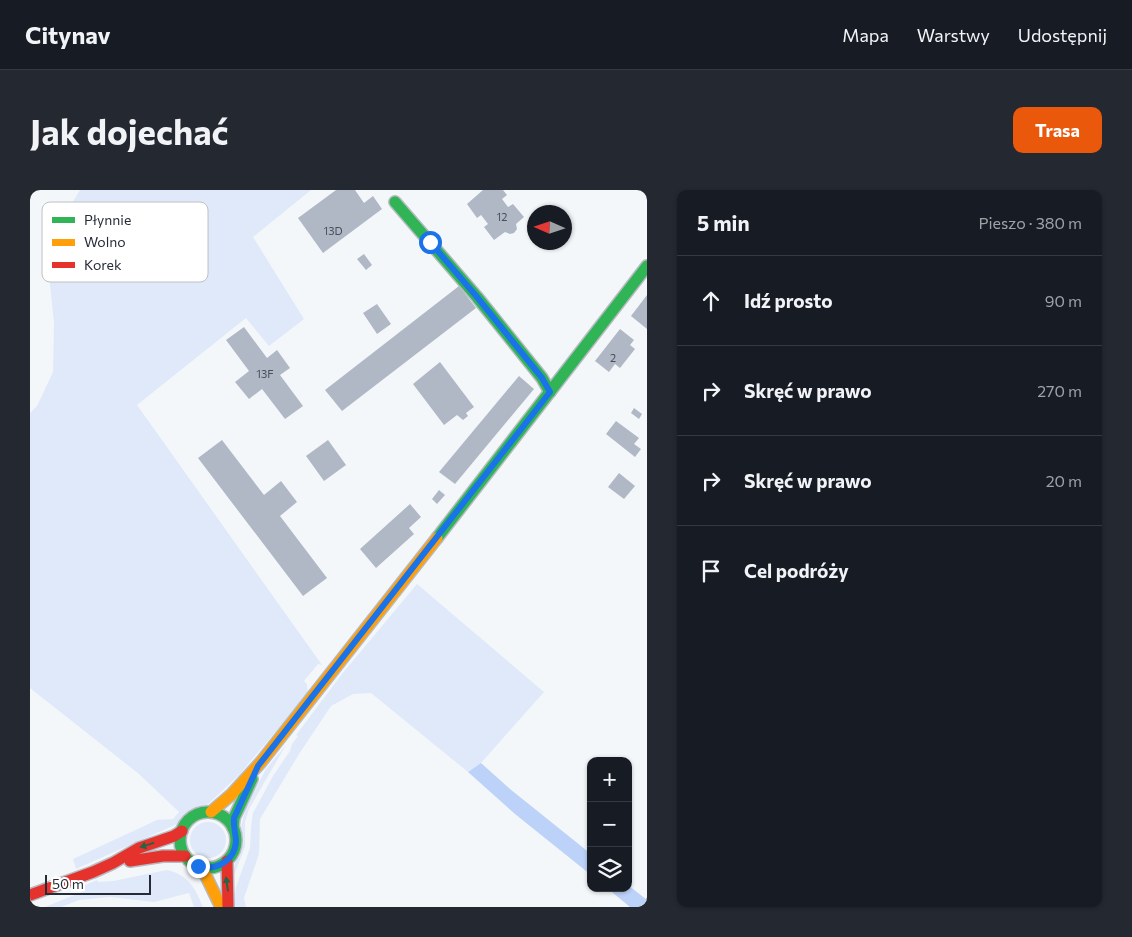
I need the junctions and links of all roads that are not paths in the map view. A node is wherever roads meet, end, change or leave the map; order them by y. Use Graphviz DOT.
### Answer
graph roads {
  1 [pos="395,202"];
  2 [pos="647,266"];
  3 [pos="550,392"];
  4 [pos="258,766"];
  5 [pos="211,812"];
  6 [pos="233,828"];
  7 [pos="182,831"];
  8 [pos="185,856"];
  9 [pos="227,860"];
  10 [pos="113,863"];
  11 [pos="198,866"];
  12 [pos="30,895"];
  13 [pos="221,907"];
  14 [pos="228,907"];
  1 -- 3 [label="street"];
  2 -- 3 [label="street"];
  3 -- 4 [label="street"];
  4 -- 5 [label="street"];
  4 -- 6 [label="street"];
  5 -- 6 [label="street"];
  5 -- 7 [label="street"];
  6 -- 9 [label="street"];
  7 -- 8 [label="street"];
  7 -- 10 [label="street, one-way"];
  8 -- 10 [label="street"];
  8 -- 11 [label="street"];
  9 -- 11 [label="street"];
  14 -- 9 [label="street, one-way"];
  10 -- 12 [label="street"];
  11 -- 13 [label="street"];
}
